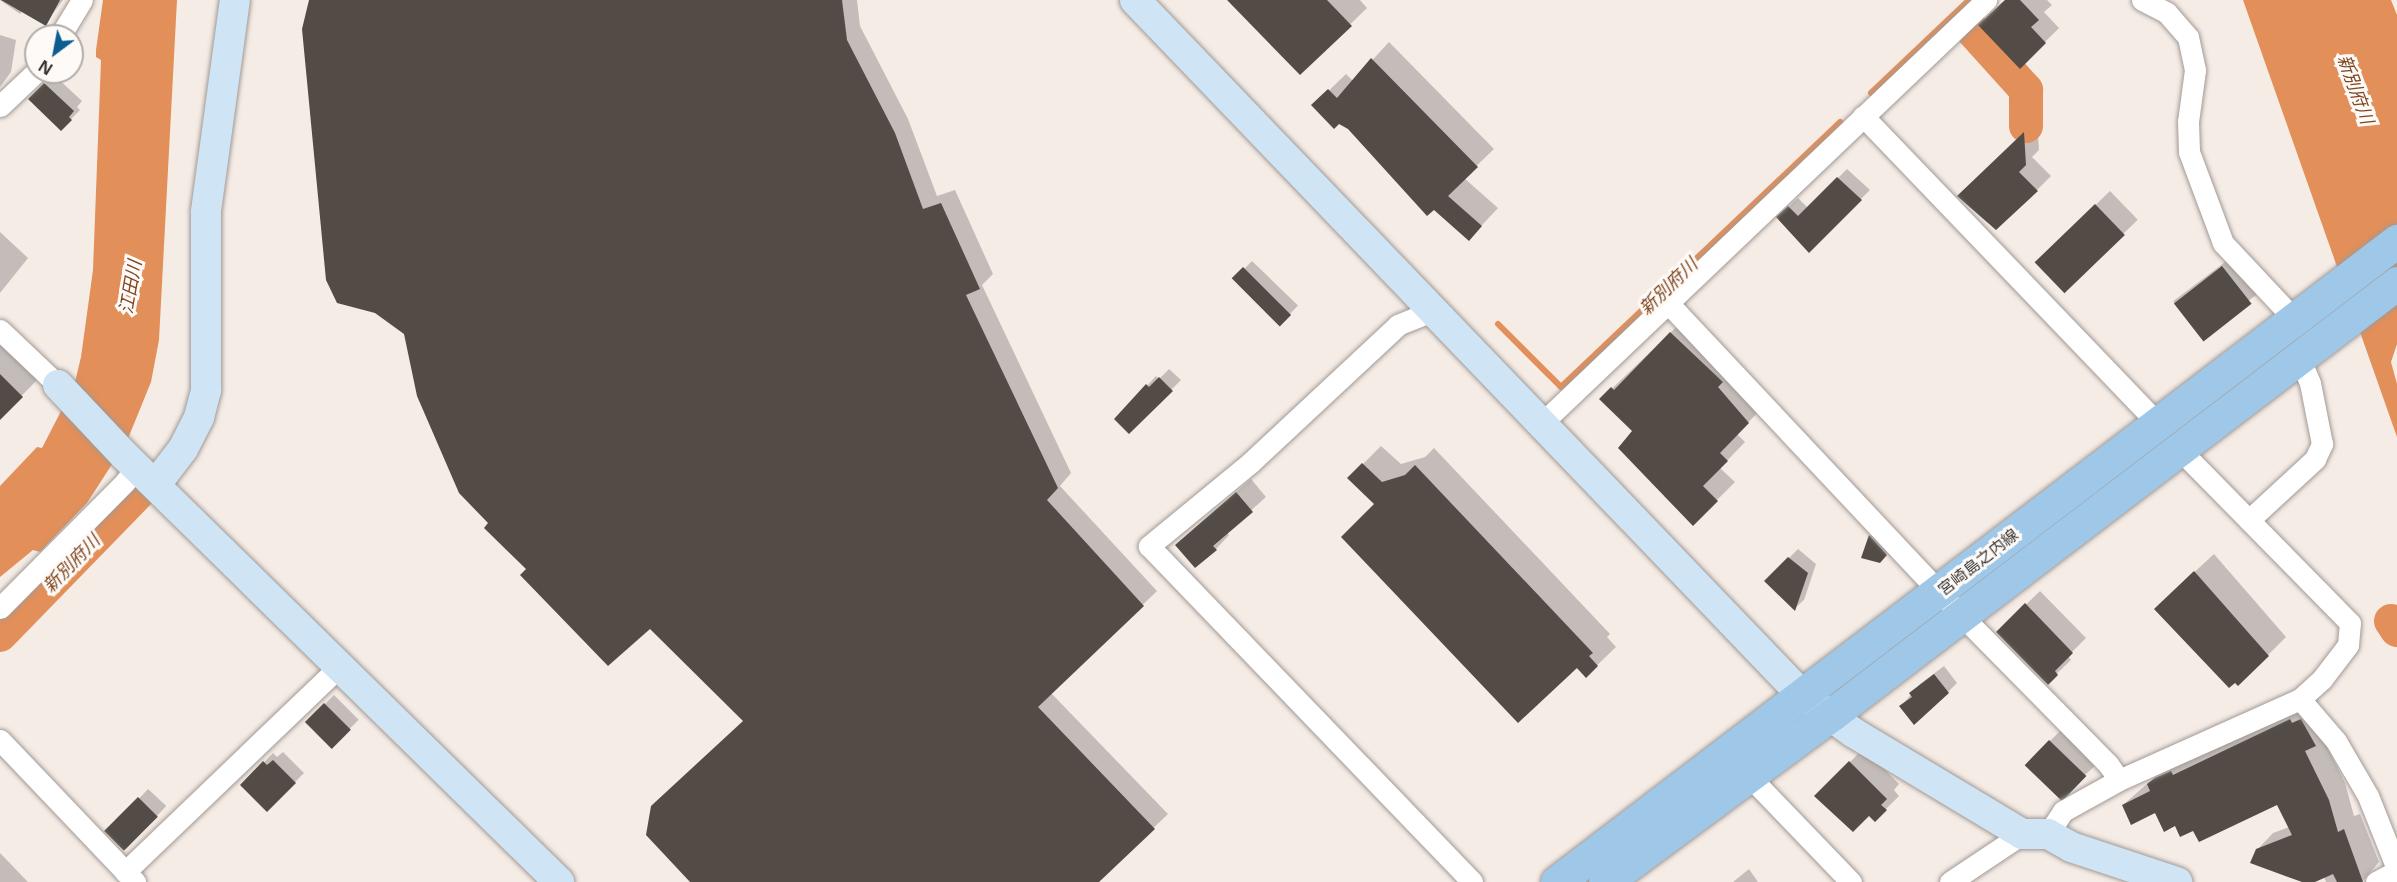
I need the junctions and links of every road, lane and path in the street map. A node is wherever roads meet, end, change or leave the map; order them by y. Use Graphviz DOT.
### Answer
graph roads {
  1 [pos="82,0"];
  2 [pos="235,0"];
  3 [pos="1135,0"];
  4 [pos="1986,0"];
  5 [pos="2142,0"];
  6 [pos="67,24"];
  7 [pos="24,83"];
  8 [pos="0,106"];
  9 [pos="1863,116"];
  10 [pos="2397,242"];
  11 [pos="2397,283"];
  12 [pos="1666,302"];
  13 [pos="1432,311"];
  14 [pos="2302,313"];
  15 [pos="0,330"];
  16 [pos="2299,357"];
  17 [pos="58,385"];
  18 [pos="1541,423"];
  19 [pos="2158,424"];
  20 [pos="2180,450"];
  21 [pos="139,468"];
  22 [pos="2249,520"];
  23 [pos="1940,592"];
  24 [pos="0,608"];
  25 [pos="1962,616"];
  26 [pos="340,666"];
  27 [pos="1802,695"];
  28 [pos="2300,699"];
  29 [pos="1831,716"];
  30 [pos="0,740"];
  31 [pos="1749,776"];
  32 [pos="2119,780"];
  33 [pos="2035,834"];
  34 [pos="2397,870"];
  35 [pos="130,877"];
  36 [pos="559,882"];
  37 [pos="1472,882"];
  38 [pos="1557,882"];
  39 [pos="1605,882"];
  40 [pos="1851,882"];
  41 [pos="1950,882"];
  42 [pos="2177,882"];
  43 [pos="2376,882"];
  1 -- 6 [label="street"];
  2 -- 21 [label="street"];
  3 -- 13 [label="street"];
  4 -- 9 [label="street"];
  5 -- 14 [label="street"];
  7 -- 8 [label="street"];
  9 -- 12 [label="street"];
  9 -- 19 [label="street"];
  10 -- 14 [label="main road, 宮崎島之内線"];
  11 -- 16 [label="main road, 宮崎島之内線"];
  12 -- 18 [label="street"];
  12 -- 23 [label="street"];
  13 -- 18 [label="street"];
  13 -- 37 [label="street"];
  14 -- 19 [label="main road, 宮崎島之内線"];
  15 -- 17 [label="street"];
  16 -- 20 [label="main road, 宮崎島之内線"];
  16 -- 22 [label="street"];
  17 -- 21 [label="street"];
  18 -- 27 [label="street"];
  19 -- 23 [label="main road, 宮崎島之内線"];
  20 -- 22 [label="street"];
  20 -- 25 [label="main road, 宮崎島之内線"];
  21 -- 24 [label="street"];
  21 -- 26 [label="street"];
  22 -- 28 [label="street"];
  23 -- 25 [label="street"];
  23 -- 27 [label="main road, 宮崎島之内線"];
  25 -- 29 [label="main road, 宮崎島之内線"];
  25 -- 32 [label="street"];
  26 -- 35 [label="street"];
  26 -- 36 [label="street"];
  27 -- 29 [label="street"];
  27 -- 38 [label="main road, 宮崎島之内線"];
  28 -- 32 [label="street"];
  28 -- 34 [label="street"];
  29 -- 31 [label="main road, 宮崎島之内線"];
  29 -- 33 [label="street"];
  30 -- 35 [label="street"];
  31 -- 39 [label="main road, 宮崎島之内線"];
  31 -- 40 [label="street"];
  32 -- 33 [label="street"];
  33 -- 41 [label="street"];
  33 -- 42 [label="street"];
  34 -- 43 [label="street"];
}
